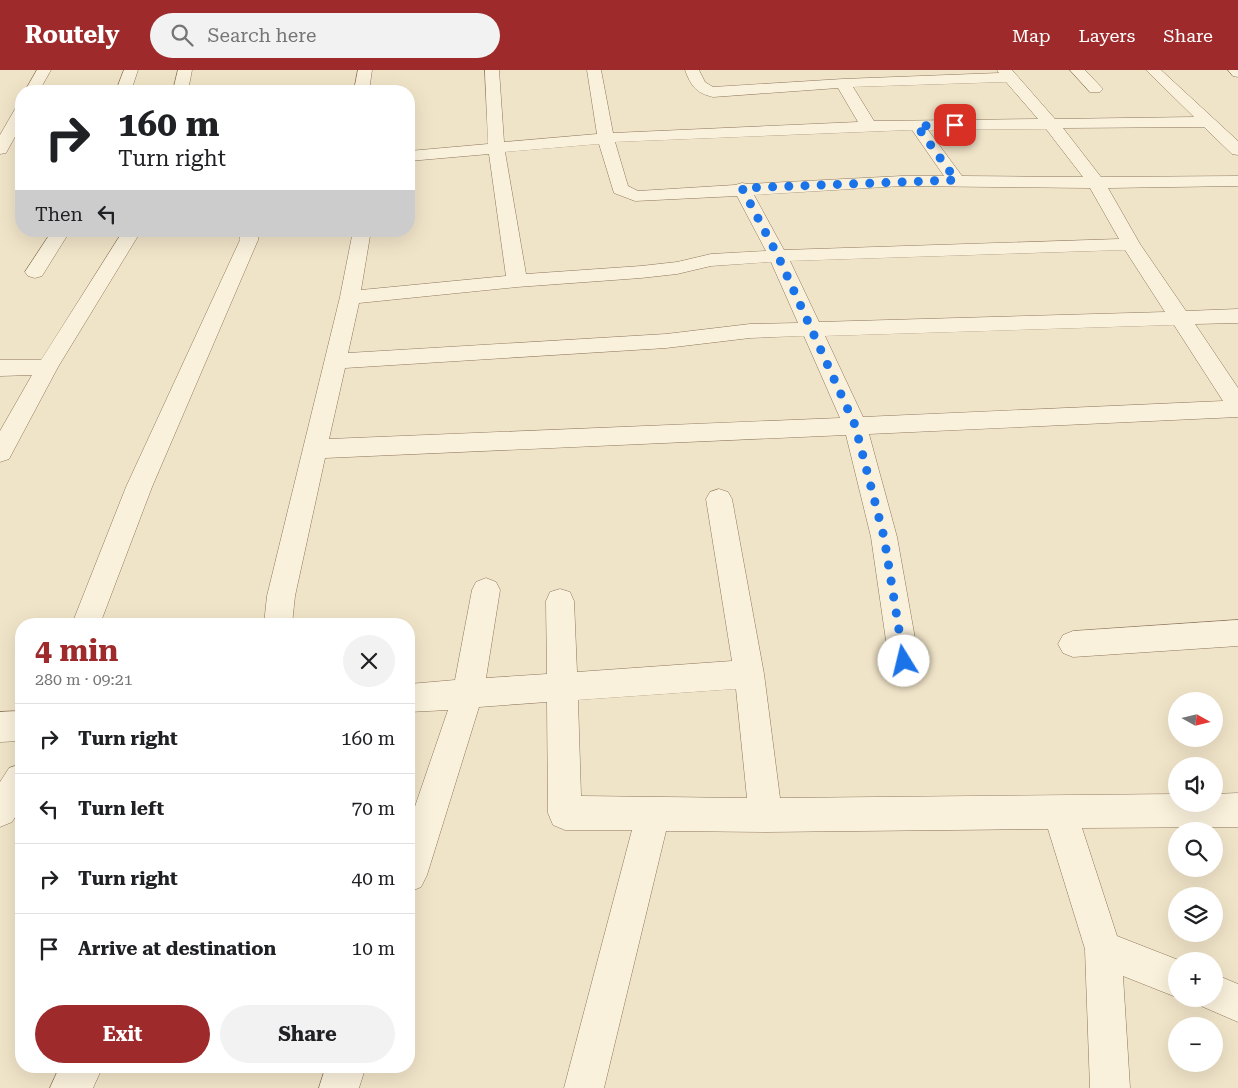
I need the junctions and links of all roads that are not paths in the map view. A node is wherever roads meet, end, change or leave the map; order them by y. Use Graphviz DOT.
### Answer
graph roads {
  1 [pos="44,70"];
  2 [pos="131,70"];
  3 [pos="185,70"];
  4 [pos="365,70"];
  5 [pos="492,70"];
  6 [pos="594,70"];
  7 [pos="692,70"];
  8 [pos="1077,70"];
  9 [pos="1153,70"];
  10 [pos="1235,70"];
  11 [pos="1238,72"];
  12 [pos="1007,73"];
  13 [pos="843,83"];
  14 [pos="35,85"];
  15 [pos="126,85"];
  16 [pos="182,85"];
  17 [pos="363,85"];
  18 [pos="1095,88"];
  19 [pos="1208,122"];
  20 [pos="15,123"];
  21 [pos="1051,124"];
  22 [pos="869,126"];
  23 [pos="917,126"];
  24 [pos="606,138"];
  25 [pos="496,148"];
  26 [pos="0,150"];
  27 [pos="1238,150"];
  28 [pos="415,155"];
  29 [pos="956,180"];
  30 [pos="1238,181"];
  31 [pos="1096,182"];
  32 [pos="742,188"];
  33 [pos="57,237"];
  34 [pos="128,237"];
  35 [pos="249,237"];
  36 [pos="361,237"];
  37 [pos="1131,244"];
  38 [pos="778,256"];
  39 [pos="35,272"];
  40 [pos="517,281"];
  41 [pos="350,297"];
  42 [pos="1238,316"];
  43 [pos="1178,318"];
  44 [pos="811,328"];
  45 [pos="336,361"];
  46 [pos="0,368"];
  47 [pos="47,368"];
  48 [pos="1238,408"];
  49 [pos="855,425"];
  50 [pos="316,449"];
  51 [pos="0,453"];
  52 [pos="719,499"];
  53 [pos="486,590"];
  54 [pos="560,601"];
  55 [pos="88,618"];
  56 [pos="279,618"];
  57 [pos="1238,632"];
  58 [pos="1073,644"];
  59 [pos="904,661"];
  60 [pos="749,674"];
  61 [pos="563,687"];
  62 [pos="468,694"];
  63 [pos="415,698"];
  64 [pos="15,726"];
  65 [pos="0,727"];
  66 [pos="15,789"];
  67 [pos="0,810"];
  68 [pos="1238,810"];
  69 [pos="1060,812"];
  70 [pos="653,814"];
  71 [pos="766,815"];
  72 [pos="415,857"];
  73 [pos="1103,949"];
  74 [pos="1168,975"];
  75 [pos="1223,997"];
  76 [pos="1238,1003"];
  77 [pos="79,1073"];
  78 [pos="344,1073"];
  79 [pos="70,1088"];
  80 [pos="339,1088"];
  81 [pos="584,1088"];
  82 [pos="1110,1088"];
  1 -- 14 [label="street"];
  2 -- 15 [label="street"];
  3 -- 16 [label="street"];
  4 -- 17 [label="street"];
  5 -- 25 [label="street"];
  6 -- 24 [label="street"];
  7 -- 13 [label="street"];
  8 -- 18 [label="street"];
  9 -- 19 [label="street"];
  10 -- 11 [label="street"];
  12 -- 13 [label="street"];
  12 -- 21 [label="street"];
  13 -- 22 [label="street"];
  19 -- 21 [label="street"];
  19 -- 27 [label="street"];
  20 -- 26 [label="street"];
  21 -- 23 [label="street"];
  21 -- 31 [label="street"];
  22 -- 23 [label="street"];
  22 -- 24 [label="street"];
  23 -- 29 [label="street"];
  24 -- 25 [label="street"];
  24 -- 32 [label="street"];
  25 -- 28 [label="street"];
  25 -- 40 [label="street"];
  29 -- 31 [label="street"];
  29 -- 32 [label="street"];
  30 -- 31 [label="street"];
  31 -- 37 [label="street"];
  32 -- 38 [label="street"];
  33 -- 39 [label="street"];
  34 -- 47 [label="street"];
  35 -- 55 [label="street"];
  36 -- 41 [label="street"];
  37 -- 38 [label="street"];
  37 -- 43 [label="street"];
  38 -- 40 [label="street"];
  38 -- 44 [label="street"];
  40 -- 41 [label="street"];
  41 -- 45 [label="street"];
  42 -- 43 [label="street"];
  43 -- 44 [label="street"];
  43 -- 48 [label="street"];
  44 -- 45 [label="street"];
  44 -- 49 [label="street"];
  45 -- 50 [label="street"];
  46 -- 47 [label="street"];
  47 -- 51 [label="street"];
  48 -- 49 [label="street"];
  49 -- 50 [label="street"];
  49 -- 59 [label="street"];
  50 -- 56 [label="street"];
  52 -- 60 [label="street"];
  53 -- 62 [label="street"];
  54 -- 61 [label="street"];
  57 -- 58 [label="street"];
  60 -- 61 [label="street"];
  60 -- 71 [label="street"];
  61 -- 62 [label="street"];
  61 -- 70 [label="street"];
  62 -- 63 [label="street"];
  62 -- 72 [label="street"];
  64 -- 65 [label="street"];
  66 -- 67 [label="street"];
  68 -- 69 [label="street"];
  69 -- 71 [label="street"];
  69 -- 73 [label="street"];
  70 -- 71 [label="street"];
  70 -- 81 [label="street"];
  73 -- 74 [label="street"];
  73 -- 82 [label="street"];
  75 -- 76 [label="street"];
  77 -- 79 [label="street"];
  78 -- 80 [label="street"];
}
